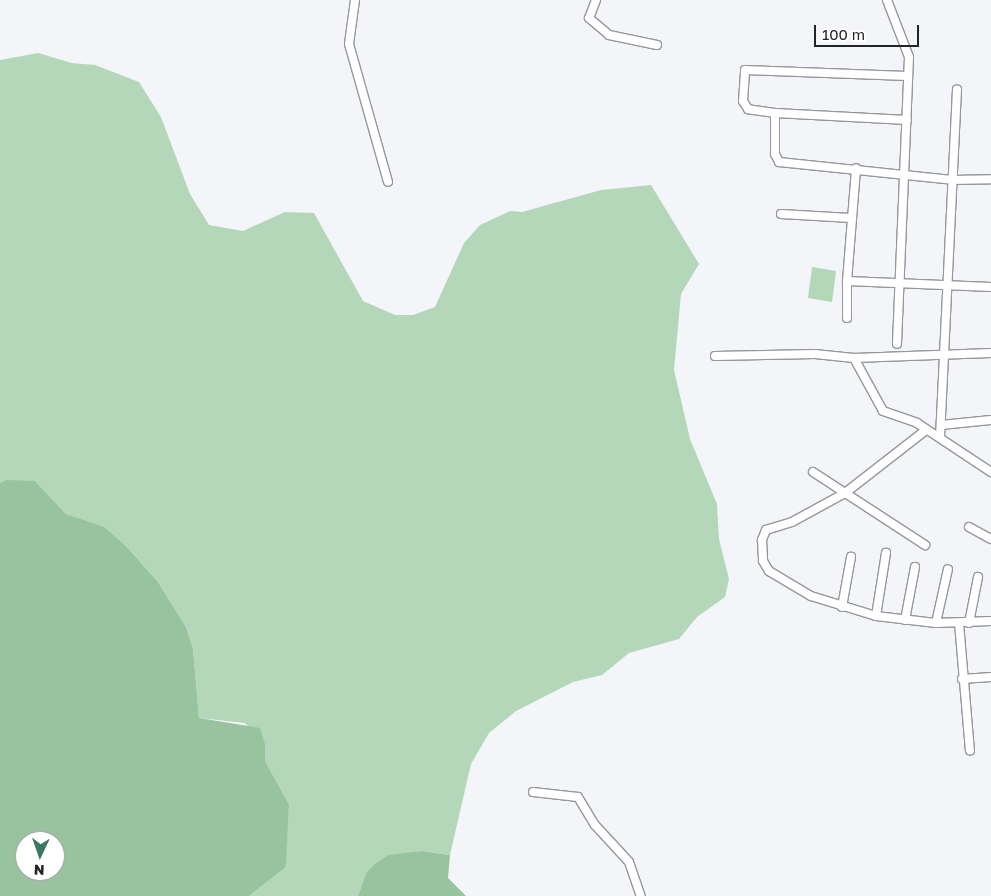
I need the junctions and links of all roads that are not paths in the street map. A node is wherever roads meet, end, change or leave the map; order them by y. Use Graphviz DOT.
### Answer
graph roads {
  1 [pos="355,0"];
  2 [pos="596,0"];
  3 [pos="887,0"];
  4 [pos="657,45"];
  5 [pos="907,76"];
  6 [pos="957,89"];
  7 [pos="775,113"];
  8 [pos="907,120"];
  9 [pos="856,168"];
  10 [pos="903,174"];
  11 [pos="991,179"];
  12 [pos="952,180"];
  13 [pos="388,182"];
  14 [pos="780,214"];
  15 [pos="851,218"];
  16 [pos="846,281"];
  17 [pos="899,283"];
  18 [pos="947,287"];
  19 [pos="991,287"];
  20 [pos="848,318"];
  21 [pos="897,344"];
  22 [pos="944,353"];
  23 [pos="991,353"];
  24 [pos="715,356"];
  25 [pos="854,358"];
  26 [pos="991,420"];
  27 [pos="941,425"];
  28 [pos="926,430"];
  29 [pos="940,437"];
  30 [pos="813,472"];
  31 [pos="991,472"];
  32 [pos="845,493"];
  33 [pos="969,526"];
  34 [pos="991,539"];
  35 [pos="925,545"];
  36 [pos="886,553"];
  37 [pos="851,557"];
  38 [pos="915,567"];
  39 [pos="948,569"];
  40 [pos="978,577"];
  41 [pos="842,607"];
  42 [pos="876,616"];
  43 [pos="905,620"];
  44 [pos="991,621"];
  45 [pos="936,623"];
  46 [pos="959,623"];
  47 [pos="969,623"];
  48 [pos="991,677"];
  49 [pos="962,679"];
  50 [pos="970,751"];
  51 [pos="533,792"];
  52 [pos="641,896"];
  1 -- 13 [label="street"];
  2 -- 4 [label="street"];
  3 -- 5 [label="street"];
  5 -- 7 [label="street"];
  5 -- 8 [label="street"];
  6 -- 12 [label="street"];
  7 -- 8 [label="street"];
  7 -- 9 [label="street"];
  8 -- 10 [label="street"];
  9 -- 10 [label="street"];
  9 -- 15 [label="street"];
  10 -- 12 [label="street"];
  10 -- 17 [label="street"];
  11 -- 12 [label="street"];
  12 -- 18 [label="street"];
  14 -- 15 [label="street"];
  15 -- 16 [label="street"];
  16 -- 17 [label="street"];
  16 -- 20 [label="street"];
  17 -- 18 [label="street"];
  17 -- 21 [label="street"];
  18 -- 19 [label="street"];
  18 -- 22 [label="street"];
  22 -- 23 [label="street"];
  22 -- 25 [label="street"];
  22 -- 27 [label="street"];
  24 -- 25 [label="street"];
  25 -- 28 [label="street"];
  26 -- 27 [label="street"];
  27 -- 29 [label="street"];
  28 -- 29 [label="street"];
  28 -- 32 [label="street"];
  29 -- 31 [label="street"];
  30 -- 32 [label="street"];
  32 -- 35 [label="street"];
  32 -- 41 [label="street"];
  33 -- 34 [label="street"];
  36 -- 42 [label="street"];
  37 -- 41 [label="street"];
  38 -- 43 [label="street"];
  39 -- 45 [label="street"];
  40 -- 47 [label="street"];
  41 -- 42 [label="street"];
  42 -- 43 [label="street"];
  43 -- 45 [label="street"];
  44 -- 47 [label="street"];
  45 -- 46 [label="street"];
  46 -- 47 [label="street"];
  46 -- 49 [label="street"];
  48 -- 49 [label="street"];
  49 -- 50 [label="street"];
  51 -- 52 [label="street"];
}
